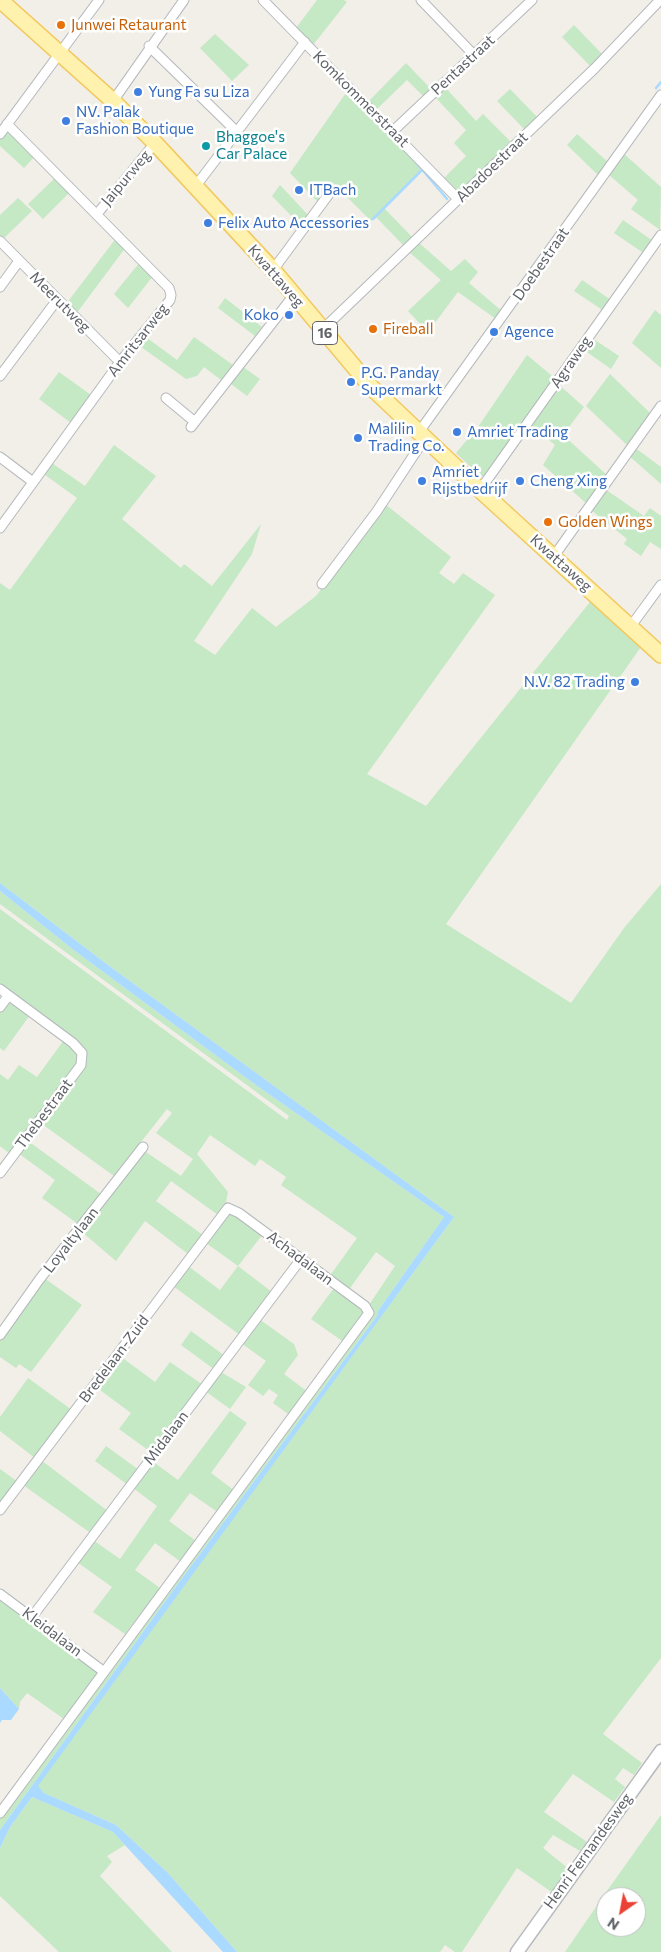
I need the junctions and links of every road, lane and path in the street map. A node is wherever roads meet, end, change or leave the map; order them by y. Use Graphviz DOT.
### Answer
graph roads {
  1 [pos="99,0"];
  2 [pos="184,0"];
  3 [pos="263,0"];
  4 [pos="421,0"];
  5 [pos="532,0"];
  6 [pos="660,0"];
  7 [pos="2,1"];
  8 [pos="305,42"];
  9 [pos="149,46"];
  10 [pos="60,54"];
  11 [pos="474,55"];
  12 [pos="661,95"];
  13 [pos="113,101"];
  14 [pos="7,124"];
  15 [pos="393,130"];
  16 [pos="236,132"];
  17 [pos="0,134"];
  18 [pos="155,143"];
  19 [pos="195,188"];
  20 [pos="329,194"];
  21 [pos="458,199"];
  22 [pos="97,214"];
  23 [pos="661,235"];
  24 [pos="0,242"];
  25 [pos="19,261"];
  26 [pos="273,270"];
  27 [pos="0,287"];
  28 [pos="294,295"];
  29 [pos="57,300"];
  30 [pos="322,330"];
  31 [pos="120,362"];
  32 [pos="0,376"];
  33 [pos="166,398"];
  34 [pos="661,406"];
  35 [pos="422,435"];
  36 [pos="0,457"];
  37 [pos="33,482"];
  38 [pos="480,490"];
  39 [pos="0,528"];
  40 [pos="554,556"];
  41 [pos="322,584"];
  42 [pos="661,585"];
  43 [pos="631,626"];
  44 [pos="661,655"];
  45 [pos="0,989"];
  46 [pos="8,996"];
  47 [pos="0,1007"];
  48 [pos="143,1147"];
  49 [pos="0,1173"];
  50 [pos="228,1208"];
  51 [pos="301,1258"];
  52 [pos="0,1335"];
  53 [pos="0,1510"];
  54 [pos="0,1594"];
  55 [pos="32,1618"];
  56 [pos="103,1671"];
  57 [pos="661,1751"];
  58 [pos="0,1813"];
  59 [pos="517,1952"];
  1 -- 10 [label="street"];
  2 -- 9 [label="street"];
  3 -- 8 [label="street, Komkommerstraat"];
  4 -- 11 [label="street"];
  5 -- 11 [label="street, Pentastraat"];
  6 -- 21 [label="street, Abadoestraat"];
  7 -- 10 [label="main road, Kwattaweg / 16"];
  8 -- 15 [label="street, Komkommerstraat"];
  8 -- 16 [label="street"];
  9 -- 13 [label="street"];
  9 -- 16 [label="street"];
  10 -- 13 [label="main road, Kwattaweg / 16"];
  10 -- 14 [label="street"];
  11 -- 15 [label="street, Pentastraat"];
  12 -- 35 [label="street, Doebestraat"];
  13 -- 18 [label="main road, Kwattaweg / 16"];
  14 -- 17 [label="street"];
  14 -- 22 [label="street, Amritsarweg"];
  15 -- 21 [label="street, Komkommerstraat"];
  16 -- 19 [label="street"];
  18 -- 19 [label="main road, Kwattaweg / 16"];
  18 -- 22 [label="street, Jaipurweg"];
  19 -- 26 [label="main road, Kwattaweg / 16"];
  20 -- 26 [label="street"];
  21 -- 30 [label="street, Abadoestraat"];
  22 -- 31 [label="street, Amritsarweg"];
  23 -- 38 [label="street, Agraweg"];
  24 -- 25 [label="street, Meerutweg"];
  25 -- 27 [label="street"];
  25 -- 29 [label="street, Meerutweg"];
  26 -- 28 [label="main road, Kwattaweg / 16"];
  28 -- 30 [label="main road, Kwattaweg / 16"];
  28 -- 33 [label="street"];
  29 -- 31 [label="street, Meerutweg"];
  29 -- 32 [label="street"];
  30 -- 35 [label="main road, Kwattaweg / 16"];
  31 -- 37 [label="street, Amritsarweg"];
  34 -- 40 [label="street"];
  35 -- 38 [label="main road, Kwattaweg / 16"];
  35 -- 41 [label="street, Doebestraat"];
  36 -- 37 [label="street"];
  37 -- 39 [label="street, Amritsarweg"];
  38 -- 40 [label="main road, Kwattaweg / 16"];
  40 -- 43 [label="main road, Kwattaweg / 16"];
  42 -- 43 [label="street"];
  43 -- 44 [label="main road, Kwattaweg / 16"];
  45 -- 46 [label="street"];
  46 -- 47 [label="street"];
  46 -- 49 [label="street, Thebestraat"];
  48 -- 52 [label="street, Loyaltylaan"];
  50 -- 51 [label="street, Achadalaan"];
  50 -- 53 [label="street, Bredelaan-Zuid"];
  51 -- 55 [label="street, Midalaan"];
  51 -- 56 [label="street, Achadalaan"];
  54 -- 55 [label="street, Kleidalaan"];
  55 -- 56 [label="street, Kleidalaan"];
  56 -- 58 [label="street"];
  57 -- 59 [label="street, Henri Fernandesweg"];
}
